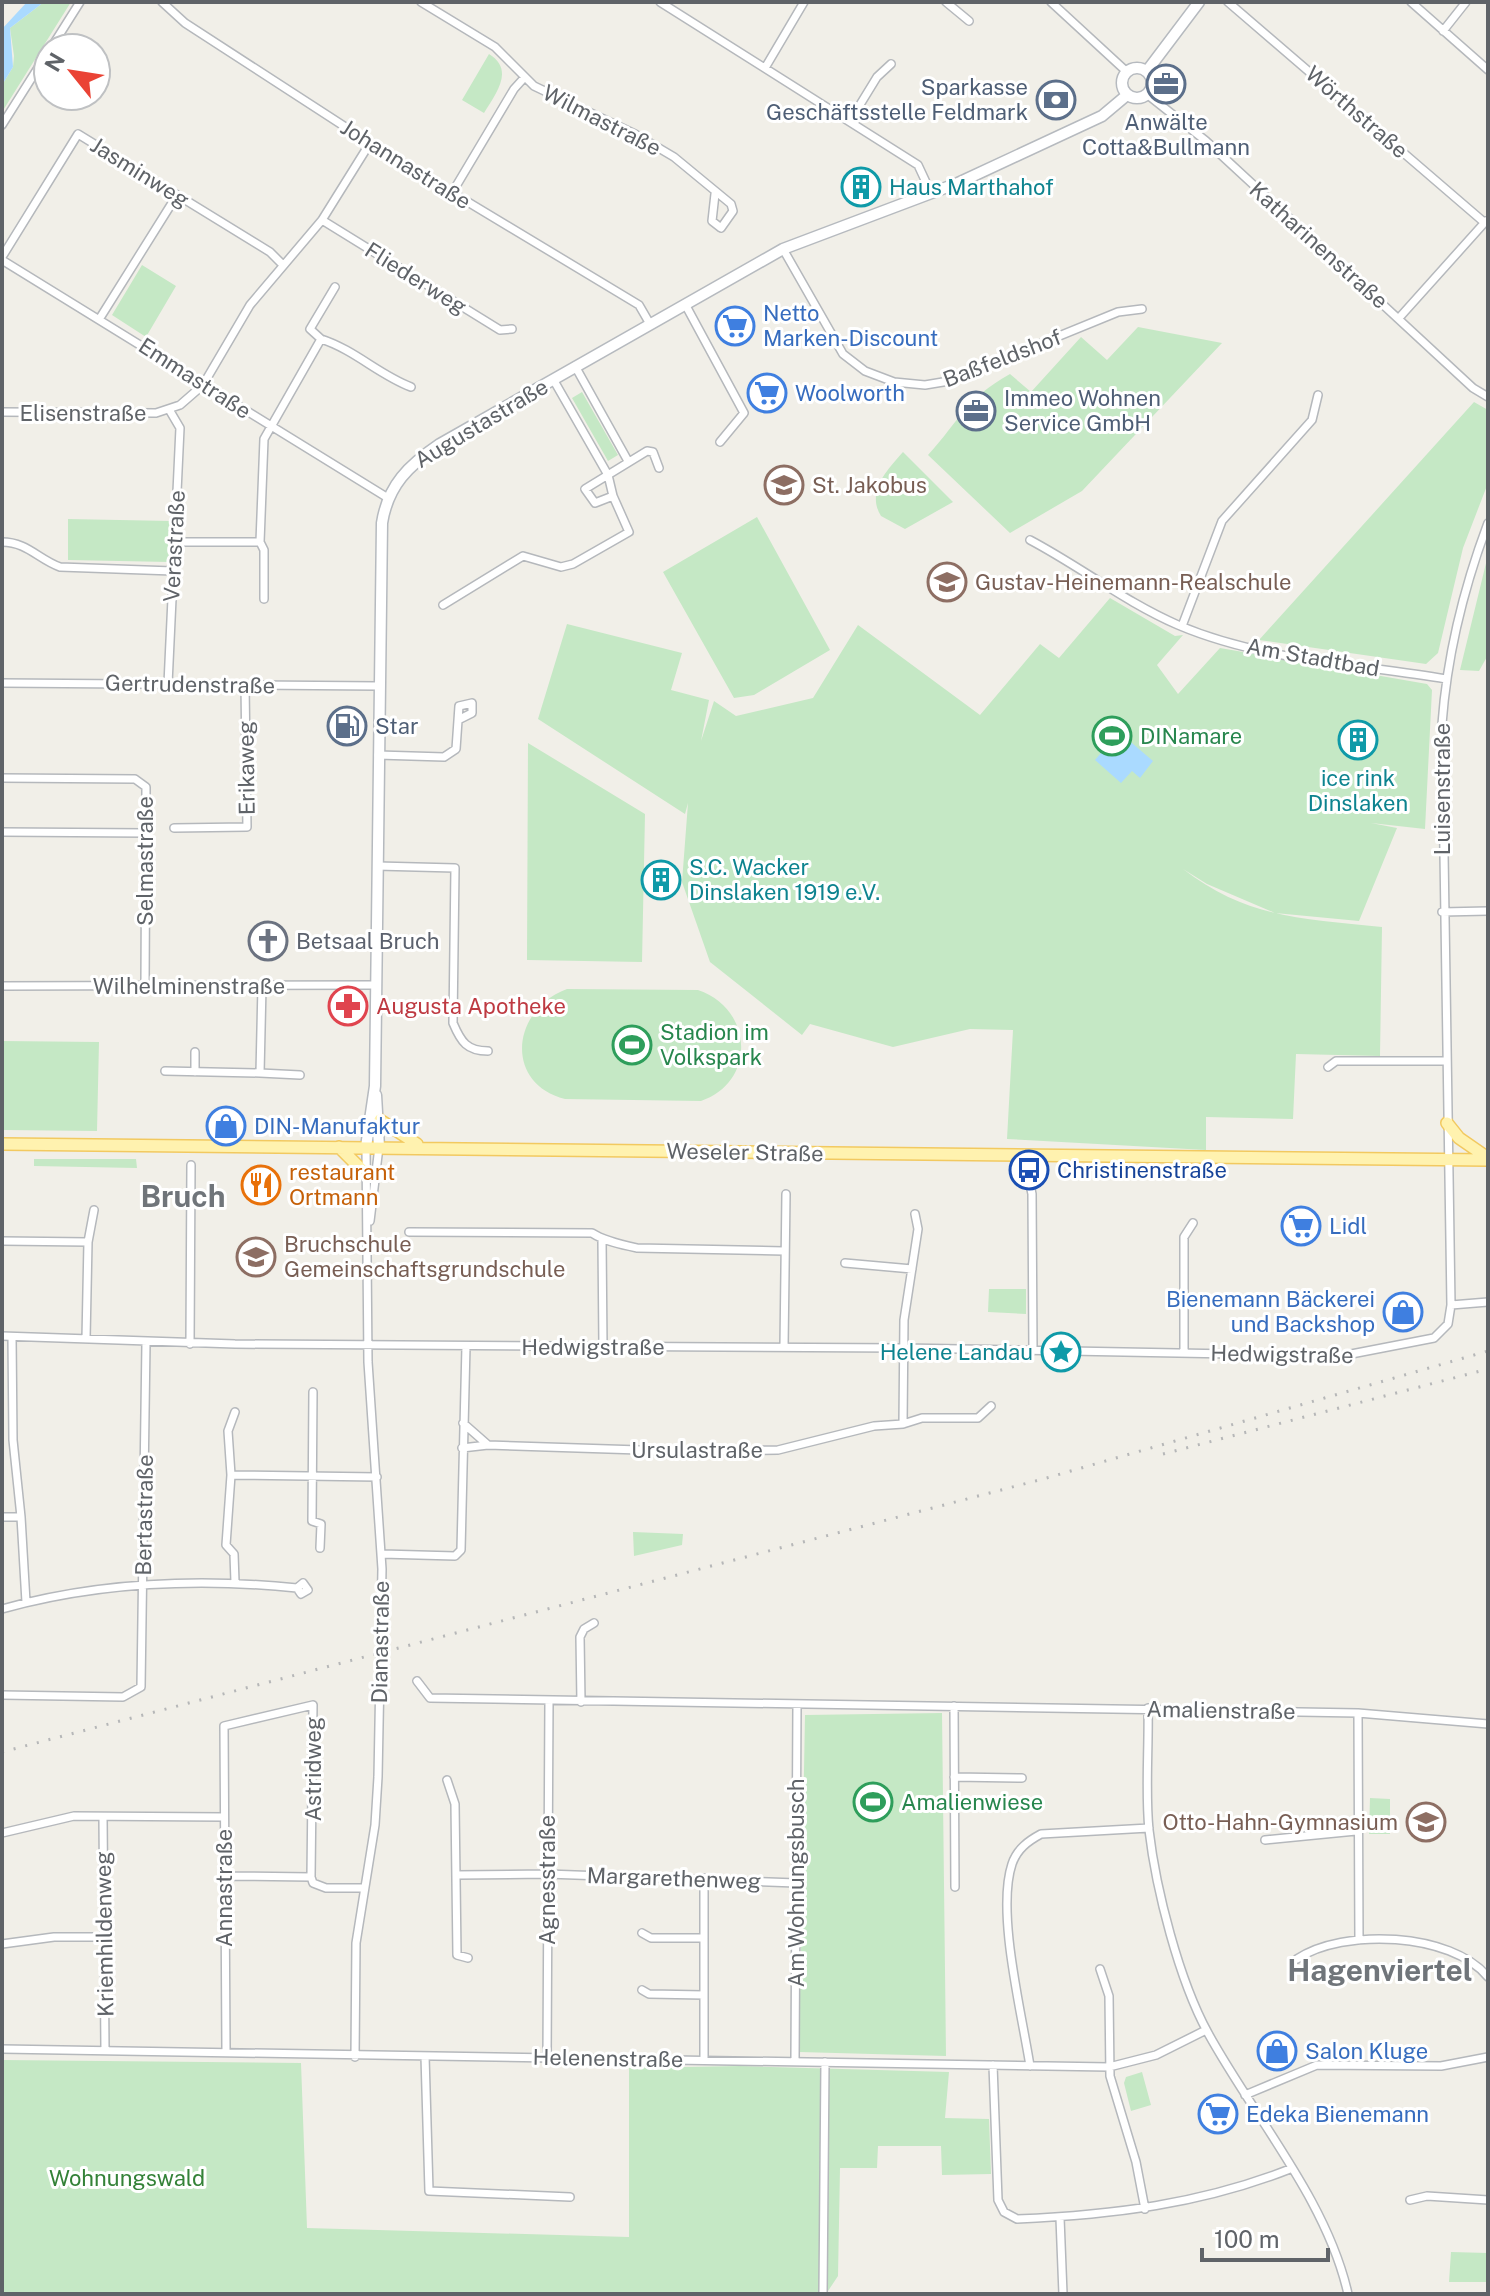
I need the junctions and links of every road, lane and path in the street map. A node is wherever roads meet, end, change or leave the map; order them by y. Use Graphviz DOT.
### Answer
graph roads {
  1 [pos="80,2"];
  2 [pos="162,2"];
  3 [pos="421,2"];
  4 [pos="804,2"];
  5 [pos="946,2"];
  6 [pos="962,2"];
  7 [pos="1051,2"];
  8 [pos="1199,2"];
  9 [pos="1228,2"];
  10 [pos="1411,2"];
  11 [pos="1466,2"];
  12 [pos="666,4"];
  13 [pos="956,10"];
  14 [pos="969,21"];
  15 [pos="1443,31"];
  16 [pos="61,32"];
  17 [pos="891,64"];
  18 [pos="765,68"];
  19 [pos="1488,70"];
  20 [pos="1147,71"];
  21 [pos="1127,72"];
  22 [pos="32,77"];
  23 [pos="524,78"];
  24 [pos="1127,95"];
  25 [pos="1148,95"];
  26 [pos="850,121"];
  27 [pos="2,125"];
  28 [pos="370,143"];
  29 [pos="452,193"];
  30 [pos="931,193"];
  31 [pos="715,194"];
  32 [pos="177,195"];
  33 [pos="322,220"];
  34 [pos="1487,221"];
  35 [pos="783,249"];
  36 [pos="2,258"];
  37 [pos="282,264"];
  38 [pos="335,287"];
  39 [pos="685,304"];
  40 [pos="1142,309"];
  41 [pos="100,318"];
  42 [pos="1399,318"];
  43 [pos="650,324"];
  44 [pos="512,329"];
  45 [pos="321,339"];
  46 [pos="575,366"];
  47 [pos="553,379"];
  48 [pos="203,385"];
  49 [pos="411,387"];
  50 [pos="1318,395"];
  51 [pos="1488,397"];
  52 [pos="170,411"];
  53 [pos="2,412"];
  54 [pos="271,427"];
  55 [pos="720,442"];
  56 [pos="628,461"];
  57 [pos="659,468"];
  58 [pos="608,475"];
  59 [pos="613,496"];
  60 [pos="388,498"];
  61 [pos="1488,523"];
  62 [pos="1030,540"];
  63 [pos="2,542"];
  64 [pos="175,542"];
  65 [pos="260,542"];
  66 [pos="173,571"];
  67 [pos="264,599"];
  68 [pos="443,605"];
  69 [pos="1182,626"];
  70 [pos="1446,679"];
  71 [pos="2,683"];
  72 [pos="168,684"];
  73 [pos="245,685"];
  74 [pos="378,686"];
  75 [pos="460,719"];
  76 [pos="378,755"];
  77 [pos="2,778"];
  78 [pos="174,828"];
  79 [pos="2,832"];
  80 [pos="146,833"];
  81 [pos="377,866"];
  82 [pos="1488,911"];
  83 [pos="1442,912"];
  84 [pos="376,985"];
  85 [pos="2,986"];
  86 [pos="145,986"];
  87 [pos="262,986"];
  88 [pos="488,1051"];
  89 [pos="195,1052"];
  90 [pos="1445,1061"];
  91 [pos="1328,1067"];
  92 [pos="165,1071"];
  93 [pos="195,1072"];
  94 [pos="260,1073"];
  95 [pos="300,1075"];
  96 [pos="375,1086"];
  97 [pos="380,1120"];
  98 [pos="1447,1123"];
  99 [pos="2,1144"];
  100 [pos="421,1146"];
  101 [pos="339,1147"];
  102 [pos="366,1147"];
  103 [pos="379,1147"];
  104 [pos="1488,1159"];
  105 [pos="1448,1161"];
  106 [pos="191,1165"];
  107 [pos="367,1175"];
  108 [pos="1029,1180"];
  109 [pos="786,1194"];
  110 [pos="94,1210"];
  111 [pos="915,1214"];
  112 [pos="1193,1223"];
  113 [pos="368,1227"];
  114 [pos="409,1232"];
  115 [pos="602,1240"];
  116 [pos="2,1241"];
  117 [pos="88,1242"];
  118 [pos="784,1251"];
  119 [pos="845,1263"];
  120 [pos="912,1269"];
  121 [pos="1488,1302"];
  122 [pos="1451,1305"];
  123 [pos="2,1336"];
  124 [pos="12,1337"];
  125 [pos="86,1339"];
  126 [pos="146,1343"];
  127 [pos="190,1344"];
  128 [pos="368,1345"];
  129 [pos="466,1346"];
  130 [pos="603,1346"];
  131 [pos="784,1347"];
  132 [pos="903,1348"];
  133 [pos="1033,1351"];
  134 [pos="1184,1353"];
  135 [pos="313,1392"];
  136 [pos="991,1406"];
  137 [pos="235,1412"];
  138 [pos="463,1423"];
  139 [pos="903,1424"];
  140 [pos="488,1445"];
  141 [pos="462,1448"];
  142 [pos="231,1475"];
  143 [pos="312,1477"];
  144 [pos="377,1477"];
  145 [pos="2,1517"];
  146 [pos="21,1517"];
  147 [pos="320,1548"];
  148 [pos="382,1554"];
  149 [pos="144,1582"];
  150 [pos="235,1582"];
  151 [pos="297,1588"];
  152 [pos="26,1602"];
  153 [pos="2,1609"];
  154 [pos="594,1623"];
  155 [pos="417,1681"];
  156 [pos="2,1695"];
  157 [pos="549,1701"];
  158 [pos="581,1702"];
  159 [pos="797,1705"];
  160 [pos="954,1706"];
  161 [pos="1148,1708"];
  162 [pos="1358,1713"];
  163 [pos="1488,1724"];
  164 [pos="224,1726"];
  165 [pos="954,1777"];
  166 [pos="1022,1778"];
  167 [pos="447,1780"];
  168 [pos="103,1817"];
  169 [pos="224,1817"];
  170 [pos="1149,1828"];
  171 [pos="1356,1831"];
  172 [pos="2,1833"];
  173 [pos="1265,1840"];
  174 [pos="547,1874"];
  175 [pos="457,1875"];
  176 [pos="224,1876"];
  177 [pos="311,1877"];
  178 [pos="704,1878"];
  179 [pos="796,1883"];
  180 [pos="955,1887"];
  181 [pos="364,1888"];
  182 [pos="642,1933"];
  183 [pos="104,1937"];
  184 [pos="704,1938"];
  185 [pos="1359,1940"];
  186 [pos="2,1944"];
  187 [pos="468,1958"];
  188 [pos="1297,1959"];
  189 [pos="1100,1969"];
  190 [pos="1488,1977"];
  191 [pos="642,1990"];
  192 [pos="704,1995"];
  193 [pos="1206,2030"];
  194 [pos="2,2049"];
  195 [pos="105,2050"];
  196 [pos="226,2050"];
  197 [pos="425,2056"];
  198 [pos="355,2057"];
  199 [pos="1488,2057"];
  200 [pos="547,2058"];
  201 [pos="704,2059"];
  202 [pos="795,2061"];
  203 [pos="825,2062"];
  204 [pos="993,2065"];
  205 [pos="1030,2066"];
  206 [pos="1109,2067"];
  207 [pos="1245,2095"];
  208 [pos="1290,2169"];
  209 [pos="570,2197"];
  210 [pos="1410,2200"];
  211 [pos="1488,2200"];
  212 [pos="1145,2209"];
  213 [pos="1060,2218"];
  214 [pos="823,2294"];
  215 [pos="1063,2294"];
  216 [pos="1348,2294"];
  1 -- 16 [label="street"];
  2 -- 28 [label="street, Johannastraße"];
  3 -- 23 [label="street, Wilmastraße"];
  4 -- 18 [label="street"];
  5 -- 13 [label="street"];
  6 -- 13 [label="street"];
  7 -- 21 [label="street"];
  8 -- 20 [label="main road"];
  9 -- 34 [label="street, Wörthstraße"];
  10 -- 15 [label="street"];
  11 -- 15 [label="street"];
  12 -- 18 [label="street"];
  13 -- 14 [label="street"];
  15 -- 19 [label="street"];
  17 -- 26 [label="street"];
  18 -- 26 [label="street"];
  20 -- 21 [label="main road"];
  20 -- 25 [label="main road"];
  21 -- 24 [label="main road"];
  22 -- 27 [label="street"];
  23 -- 29 [label="street, Wilmastraße"];
  23 -- 31 [label="street, Wilmastraße"];
  24 -- 25 [label="main road"];
  24 -- 30 [label="main road, Augustastraße"];
  25 -- 42 [label="street, Katharinenstraße"];
  26 -- 30 [label="street"];
  28 -- 29 [label="street, Johannastraße"];
  28 -- 33 [label="street"];
  29 -- 43 [label="street, Johannastraße"];
  30 -- 35 [label="main road, Augustastraße"];
  32 -- 36 [label="street, Jasminweg"];
  32 -- 37 [label="street, Jasminweg"];
  32 -- 41 [label="street"];
  33 -- 37 [label="street"];
  33 -- 44 [label="street, Fliederweg"];
  34 -- 42 [label="street"];
  35 -- 39 [label="main road, Augustastraße"];
  35 -- 40 [label="street, Baßfeldshof"];
  36 -- 41 [label="street, Emmastraße"];
  37 -- 48 [label="street"];
  38 -- 45 [label="street"];
  39 -- 43 [label="main road, Augustastraße"];
  39 -- 55 [label="street"];
  41 -- 48 [label="street, Emmastraße"];
  42 -- 51 [label="street, Katharinenstraße"];
  43 -- 46 [label="main road, Augustastraße"];
  45 -- 49 [label="street"];
  45 -- 54 [label="street"];
  46 -- 47 [label="main road, Augustastraße"];
  46 -- 56 [label="street"];
  47 -- 58 [label="street"];
  47 -- 60 [label="main road, Augustastraße"];
  48 -- 52 [label="street, Elisenstraße"];
  48 -- 54 [label="street, Emmastraße"];
  50 -- 69 [label="street"];
  52 -- 53 [label="street, Elisenstraße"];
  52 -- 64 [label="street, Verastraße"];
  54 -- 60 [label="street, Emmastraße"];
  54 -- 65 [label="street"];
  56 -- 57 [label="street"];
  56 -- 58 [label="street"];
  58 -- 59 [label="street"];
  58 -- 59 [label="street"];
  59 -- 68 [label="street"];
  60 -- 74 [label="main road, Augustastraße"];
  61 -- 70 [label="street, Luisenstraße"];
  62 -- 69 [label="street, Am Stadtbad"];
  63 -- 66 [label="street"];
  64 -- 65 [label="street"];
  64 -- 66 [label="street, Verastraße"];
  65 -- 67 [label="street"];
  66 -- 72 [label="street, Verastraße"];
  69 -- 70 [label="street, Am Stadtbad"];
  70 -- 83 [label="street, Luisenstraße"];
  71 -- 72 [label="street, Gertrudenstraße"];
  72 -- 73 [label="street, Gertrudenstraße"];
  73 -- 74 [label="street, Gertrudenstraße"];
  73 -- 78 [label="street, Erikaweg"];
  74 -- 76 [label="main road, Augustastraße"];
  75 -- 76 [label="street"];
  76 -- 81 [label="main road, Augustastraße"];
  77 -- 80 [label="street, Selmastraße"];
  79 -- 80 [label="street"];
  80 -- 86 [label="street, Selmastraße"];
  81 -- 84 [label="main road, Augustastraße"];
  81 -- 88 [label="street"];
  82 -- 83 [label="street"];
  83 -- 90 [label="street, Luisenstraße"];
  84 -- 87 [label="street, Wilhelminenstraße"];
  84 -- 96 [label="main road, Augustastraße"];
  85 -- 86 [label="street, Wilhelminenstraße"];
  86 -- 87 [label="street, Wilhelminenstraße"];
  87 -- 94 [label="street"];
  89 -- 93 [label="street"];
  90 -- 91 [label="street"];
  90 -- 98 [label="street, Luisenstraße"];
  92 -- 93 [label="street"];
  93 -- 94 [label="street"];
  94 -- 95 [label="street"];
  96 -- 97 [label="main road, Augustastraße"];
  96 -- 102 [label="main road, Augustastraße"];
  97 -- 100 [label="main road"];
  97 -- 103 [label="main road, Augustastraße"];
  98 -- 104 [label="main road"];
  98 -- 105 [label="street, Luisenstraße"];
  99 -- 101 [label="main road, Weseler Straße"];
  100 -- 103 [label="main road, Weseler Straße"];
  100 -- 105 [label="main road, Weseler Straße"];
  101 -- 102 [label="main road, Weseler Straße"];
  101 -- 107 [label="main road"];
  102 -- 103 [label="main road, Weseler Straße"];
  102 -- 107 [label="street, Dianastraße"];
  103 -- 113 [label="street, Dianastraße"];
  104 -- 105 [label="main road, Weseler Straße"];
  105 -- 122 [label="street, Hedwigstraße"];
  106 -- 127 [label="street"];
  107 -- 113 [label="street, Dianastraße"];
  108 -- 133 [label="street"];
  109 -- 118 [label="street"];
  110 -- 117 [label="street"];
  111 -- 120 [label="street"];
  112 -- 134 [label="street, Hedwigstraße"];
  113 -- 128 [label="street, Dianastraße"];
  114 -- 115 [label="street"];
  115 -- 118 [label="street"];
  115 -- 130 [label="street"];
  116 -- 117 [label="street"];
  117 -- 125 [label="street"];
  118 -- 131 [label="street"];
  119 -- 120 [label="street"];
  120 -- 132 [label="street"];
  121 -- 122 [label="street"];
  122 -- 134 [label="street, Hedwigstraße"];
  123 -- 124 [label="street, Hedwigstraße"];
  124 -- 125 [label="street, Hedwigstraße"];
  124 -- 146 [label="street"];
  125 -- 126 [label="street, Hedwigstraße"];
  126 -- 127 [label="street, Hedwigstraße"];
  126 -- 149 [label="street, Bertastraße"];
  127 -- 128 [label="street, Hedwigstraße"];
  128 -- 129 [label="street, Hedwigstraße"];
  128 -- 144 [label="street, Dianastraße"];
  129 -- 130 [label="street, Hedwigstraße"];
  129 -- 138 [label="street"];
  130 -- 131 [label="street, Hedwigstraße"];
  131 -- 132 [label="street, Hedwigstraße"];
  132 -- 133 [label="street, Hedwigstraße"];
  132 -- 139 [label="street"];
  133 -- 134 [label="street, Hedwigstraße"];
  135 -- 143 [label="street"];
  136 -- 139 [label="street, Ursulastraße"];
  137 -- 142 [label="street"];
  138 -- 140 [label="street"];
  138 -- 141 [label="street"];
  139 -- 140 [label="street, Ursulastraße"];
  140 -- 141 [label="street, Ursulastraße"];
  141 -- 148 [label="street"];
  142 -- 143 [label="street"];
  142 -- 150 [label="street"];
  143 -- 144 [label="street"];
  143 -- 147 [label="street"];
  144 -- 148 [label="street, Dianastraße"];
  145 -- 146 [label="street"];
  146 -- 152 [label="street"];
  148 -- 181 [label="street, Dianastraße"];
  149 -- 150 [label="street"];
  149 -- 152 [label="street"];
  149 -- 156 [label="street, Bertastraße"];
  150 -- 151 [label="street"];
  152 -- 153 [label="street"];
  154 -- 158 [label="street"];
  155 -- 157 [label="street, Amalienstraße"];
  157 -- 158 [label="street, Amalienstraße"];
  157 -- 174 [label="street, Agnesstraße"];
  158 -- 159 [label="street, Amalienstraße"];
  159 -- 160 [label="street, Amalienstraße"];
  159 -- 179 [label="street, Am Wohnungsbusch"];
  160 -- 161 [label="street, Amalienstraße"];
  160 -- 165 [label="street"];
  161 -- 162 [label="street, Amalienstraße"];
  161 -- 170 [label="street"];
  162 -- 163 [label="street, Amalienstraße"];
  162 -- 171 [label="street"];
  164 -- 169 [label="street, Annastraße"];
  164 -- 177 [label="street, Astridweg"];
  165 -- 166 [label="street"];
  165 -- 180 [label="street"];
  167 -- 175 [label="street"];
  168 -- 169 [label="street"];
  168 -- 172 [label="street"];
  168 -- 183 [label="street, Kriemhildenweg"];
  169 -- 176 [label="street, Annastraße"];
  170 -- 193 [label="street"];
  170 -- 205 [label="street"];
  171 -- 173 [label="street"];
  171 -- 185 [label="street"];
  174 -- 175 [label="street, Margarethenweg"];
  174 -- 178 [label="street, Margarethenweg"];
  174 -- 200 [label="street, Agnesstraße"];
  175 -- 187 [label="street"];
  176 -- 177 [label="street"];
  176 -- 196 [label="street, Annastraße"];
  177 -- 181 [label="street"];
  178 -- 179 [label="street, Margarethenweg"];
  178 -- 184 [label="street"];
  179 -- 202 [label="street, Am Wohnungsbusch"];
  181 -- 198 [label="street, Dianastraße"];
  182 -- 184 [label="street"];
  183 -- 186 [label="street"];
  183 -- 195 [label="street, Kriemhildenweg"];
  184 -- 192 [label="street"];
  185 -- 188 [label="street"];
  185 -- 190 [label="street"];
  189 -- 206 [label="street"];
  191 -- 192 [label="street"];
  192 -- 201 [label="street"];
  193 -- 206 [label="street, Helenenstraße"];
  193 -- 207 [label="street"];
  194 -- 195 [label="street, Helenenstraße"];
  195 -- 196 [label="street, Helenenstraße"];
  196 -- 198 [label="street, Helenenstraße"];
  197 -- 198 [label="street, Helenenstraße"];
  197 -- 200 [label="street, Helenenstraße"];
  197 -- 209 [label="street"];
  199 -- 207 [label="street"];
  200 -- 201 [label="street, Helenenstraße"];
  201 -- 202 [label="street, Helenenstraße"];
  202 -- 203 [label="street, Helenenstraße"];
  203 -- 204 [label="street, Helenenstraße"];
  203 -- 214 [label="street"];
  204 -- 205 [label="street, Helenenstraße"];
  204 -- 213 [label="street"];
  205 -- 206 [label="street, Helenenstraße"];
  206 -- 212 [label="street"];
  207 -- 208 [label="street"];
  208 -- 212 [label="street"];
  208 -- 216 [label="street"];
  210 -- 211 [label="street"];
  212 -- 213 [label="street"];
  213 -- 215 [label="street"];
}
